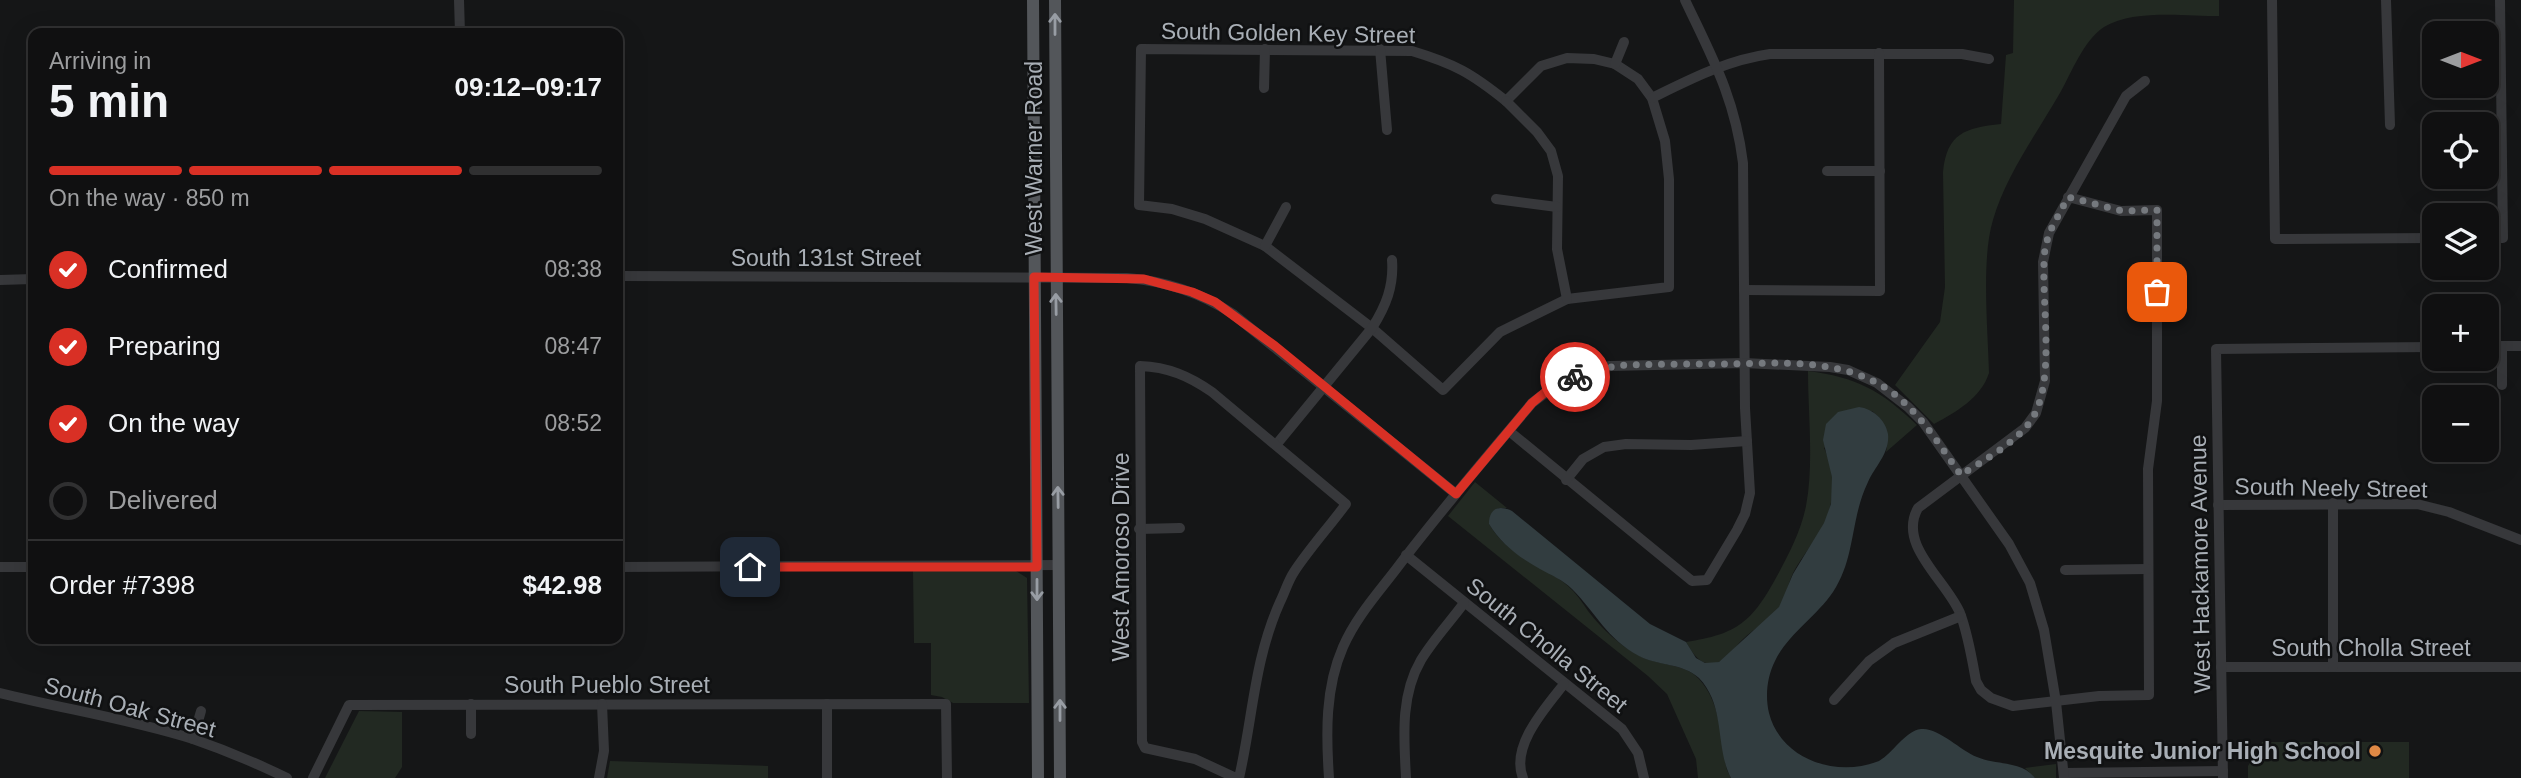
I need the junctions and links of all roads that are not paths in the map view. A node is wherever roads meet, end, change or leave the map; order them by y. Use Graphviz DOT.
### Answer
graph roads {
  1 [pos="459,0"];
  2 [pos="1033,0"];
  3 [pos="1055,0"];
  4 [pos="1685,0"];
  5 [pos="2272,0"];
  6 [pos="2386,0"];
  7 [pos="2500,0"];
  8 [pos="460,28"];
  9 [pos="1625,43"];
  10 [pos="1380,49"];
  11 [pos="1265,50"];
  12 [pos="1879,53"];
  13 [pos="1989,59"];
  14 [pos="1615,64"];
  15 [pos="1717,66"];
  16 [pos="2145,81"];
  17 [pos="1264,88"];
  18 [pos="1653,98"];
  19 [pos="1506,101"];
  20 [pos="2390,125"];
  21 [pos="1387,130"];
  22 [pos="1827,171"];
  23 [pos="1880,171"];
  24 [pos="2068,197"];
  25 [pos="1496,198"];
  26 [pos="1286,207"];
  27 [pos="1557,207"];
  28 [pos="2499,238"];
  29 [pos="2422,239"];
  30 [pos="1265,246"];
  31 [pos="1392,260"];
  32 [pos="623,276"];
  33 [pos="1034,277"];
  34 [pos="1056,277"];
  35 [pos="28,279"];
  36 [pos="0,280"];
  37 [pos="1744,290"];
  38 [pos="1567,299"];
  39 [pos="1372,328"];
  40 [pos="2502,346"];
  41 [pos="2521,346"];
  42 [pos="2422,347"];
  43 [pos="1744,363"];
  44 [pos="1322,386"];
  45 [pos="2502,386"];
  46 [pos="1509,430"];
  47 [pos="1747,441"];
  48 [pos="1276,445"];
  49 [pos="1961,475"];
  50 [pos="1566,480"];
  51 [pos="1456,494"];
  52 [pos="2333,503"];
  53 [pos="2218,505"];
  54 [pos="1180,528"];
  55 [pos="1139,529"];
  56 [pos="2521,540"];
  57 [pos="1406,555"];
  58 [pos="1059,565"];
  59 [pos="0,567"];
  60 [pos="28,567"];
  61 [pos="623,567"];
  62 [pos="1037,567"];
  63 [pos="2148,569"];
  64 [pos="2065,570"];
  65 [pos="1464,603"];
  66 [pos="1961,616"];
  67 [pos="2221,667"];
  68 [pos="2333,667"];
  69 [pos="2521,667"];
  70 [pos="1564,684"];
  71 [pos="0,693"];
  72 [pos="1833,700"];
  73 [pos="2056,702"];
  74 [pos="471,704"];
  75 [pos="602,704"];
  76 [pos="827,704"];
  77 [pos="201,711"];
  78 [pos="471,734"];
  79 [pos="193,739"];
  80 [pos="2223,775"];
  81 [pos="2064,776"];
  82 [pos="287,778"];
  83 [pos="313,778"];
  84 [pos="599,778"];
  85 [pos="827,778"];
  86 [pos="947,778"];
  87 [pos="1038,778"];
  88 [pos="1060,778"];
  89 [pos="1238,778"];
  90 [pos="1329,778"];
  91 [pos="1406,778"];
  92 [pos="1523,778"];
  93 [pos="1644,778"];
  1 -- 8 [label="street"];
  2 -- 33 [label="main road, West Warner Road"];
  34 -- 3 [label="main road, West Warner Road, one-way"];
  4 -- 15 [label="street"];
  5 -- 29 [label="street"];
  6 -- 20 [label="street"];
  7 -- 28 [label="street"];
  9 -- 14 [label="street"];
  10 -- 11 [label="street, South Golden Key Street"];
  10 -- 19 [label="street, South Golden Key Street"];
  10 -- 21 [label="street"];
  11 -- 17 [label="street"];
  11 -- 30 [label="street, South Golden Key Street"];
  12 -- 13 [label="street"];
  12 -- 15 [label="street"];
  12 -- 23 [label="street"];
  14 -- 18 [label="street"];
  14 -- 19 [label="street"];
  15 -- 18 [label="street"];
  15 -- 37 [label="street"];
  16 -- 24 [label="street"];
  18 -- 38 [label="street"];
  19 -- 27 [label="street, South Golden Key Street"];
  22 -- 23 [label="street"];
  23 -- 37 [label="street"];
  24 -- 49 [label="street"];
  24 -- 63 [label="street"];
  25 -- 27 [label="street"];
  26 -- 30 [label="street"];
  27 -- 38 [label="street, South Golden Key Street"];
  30 -- 39 [label="street"];
  31 -- 39 [label="street"];
  32 -- 33 [label="street, South 131st Street"];
  33 -- 34 [label="street, South 131st Street"];
  33 -- 62 [label="main road, West Warner Road"];
  34 -- 44 [label="street, South 131st Street"];
  58 -- 34 [label="main road, West Warner Road, one-way"];
  35 -- 36 [label="street"];
  37 -- 43 [label="street"];
  38 -- 39 [label="street"];
  39 -- 44 [label="street"];
  40 -- 41 [label="street"];
  40 -- 45 [label="street"];
  42 -- 53 [label="street, West Hackamore Avenue"];
  43 -- 46 [label="street"];
  43 -- 47 [label="street"];
  43 -- 49 [label="street"];
  44 -- 48 [label="street"];
  44 -- 51 [label="street, South 131st Street"];
  46 -- 50 [label="street"];
  46 -- 51 [label="street"];
  47 -- 50 [label="street"];
  47 -- 50 [label="street"];
  48 -- 55 [label="street, West Amoroso Drive"];
  48 -- 89 [label="street"];
  49 -- 66 [label="street"];
  49 -- 73 [label="street"];
  51 -- 57 [label="street"];
  52 -- 53 [label="street, South Neely Street"];
  52 -- 56 [label="street, South Neely Street"];
  52 -- 68 [label="street"];
  53 -- 67 [label="street, West Hackamore Avenue"];
  54 -- 55 [label="street"];
  55 -- 89 [label="street, West Amoroso Drive"];
  57 -- 65 [label="street, South Cholla Street"];
  57 -- 90 [label="street"];
  58 -- 62 [label="street"];
  88 -- 58 [label="main road, West Warner Road, one-way"];
  59 -- 60 [label="street"];
  61 -- 62 [label="street"];
  62 -- 87 [label="main road, West Warner Road, one-way"];
  63 -- 64 [label="street"];
  63 -- 73 [label="street"];
  65 -- 70 [label="street, South Cholla Street"];
  65 -- 91 [label="street"];
  66 -- 72 [label="street"];
  66 -- 73 [label="street"];
  67 -- 68 [label="street, South Cholla Street"];
  67 -- 80 [label="street, West Hackamore Avenue"];
  68 -- 69 [label="street, South Cholla Street"];
  70 -- 92 [label="street"];
  70 -- 93 [label="street, South Cholla Street"];
  71 -- 79 [label="street, South Oak Street"];
  73 -- 81 [label="street"];
  74 -- 75 [label="street, South Pueblo Street"];
  74 -- 78 [label="street"];
  74 -- 83 [label="street, South Pueblo Street"];
  75 -- 76 [label="street, South Pueblo Street"];
  75 -- 84 [label="street"];
  76 -- 85 [label="street"];
  76 -- 86 [label="street, South Pueblo Street"];
  77 -- 79 [label="street"];
  79 -- 82 [label="street, South Oak Street"];
  80 -- 81 [label="street"];
}
